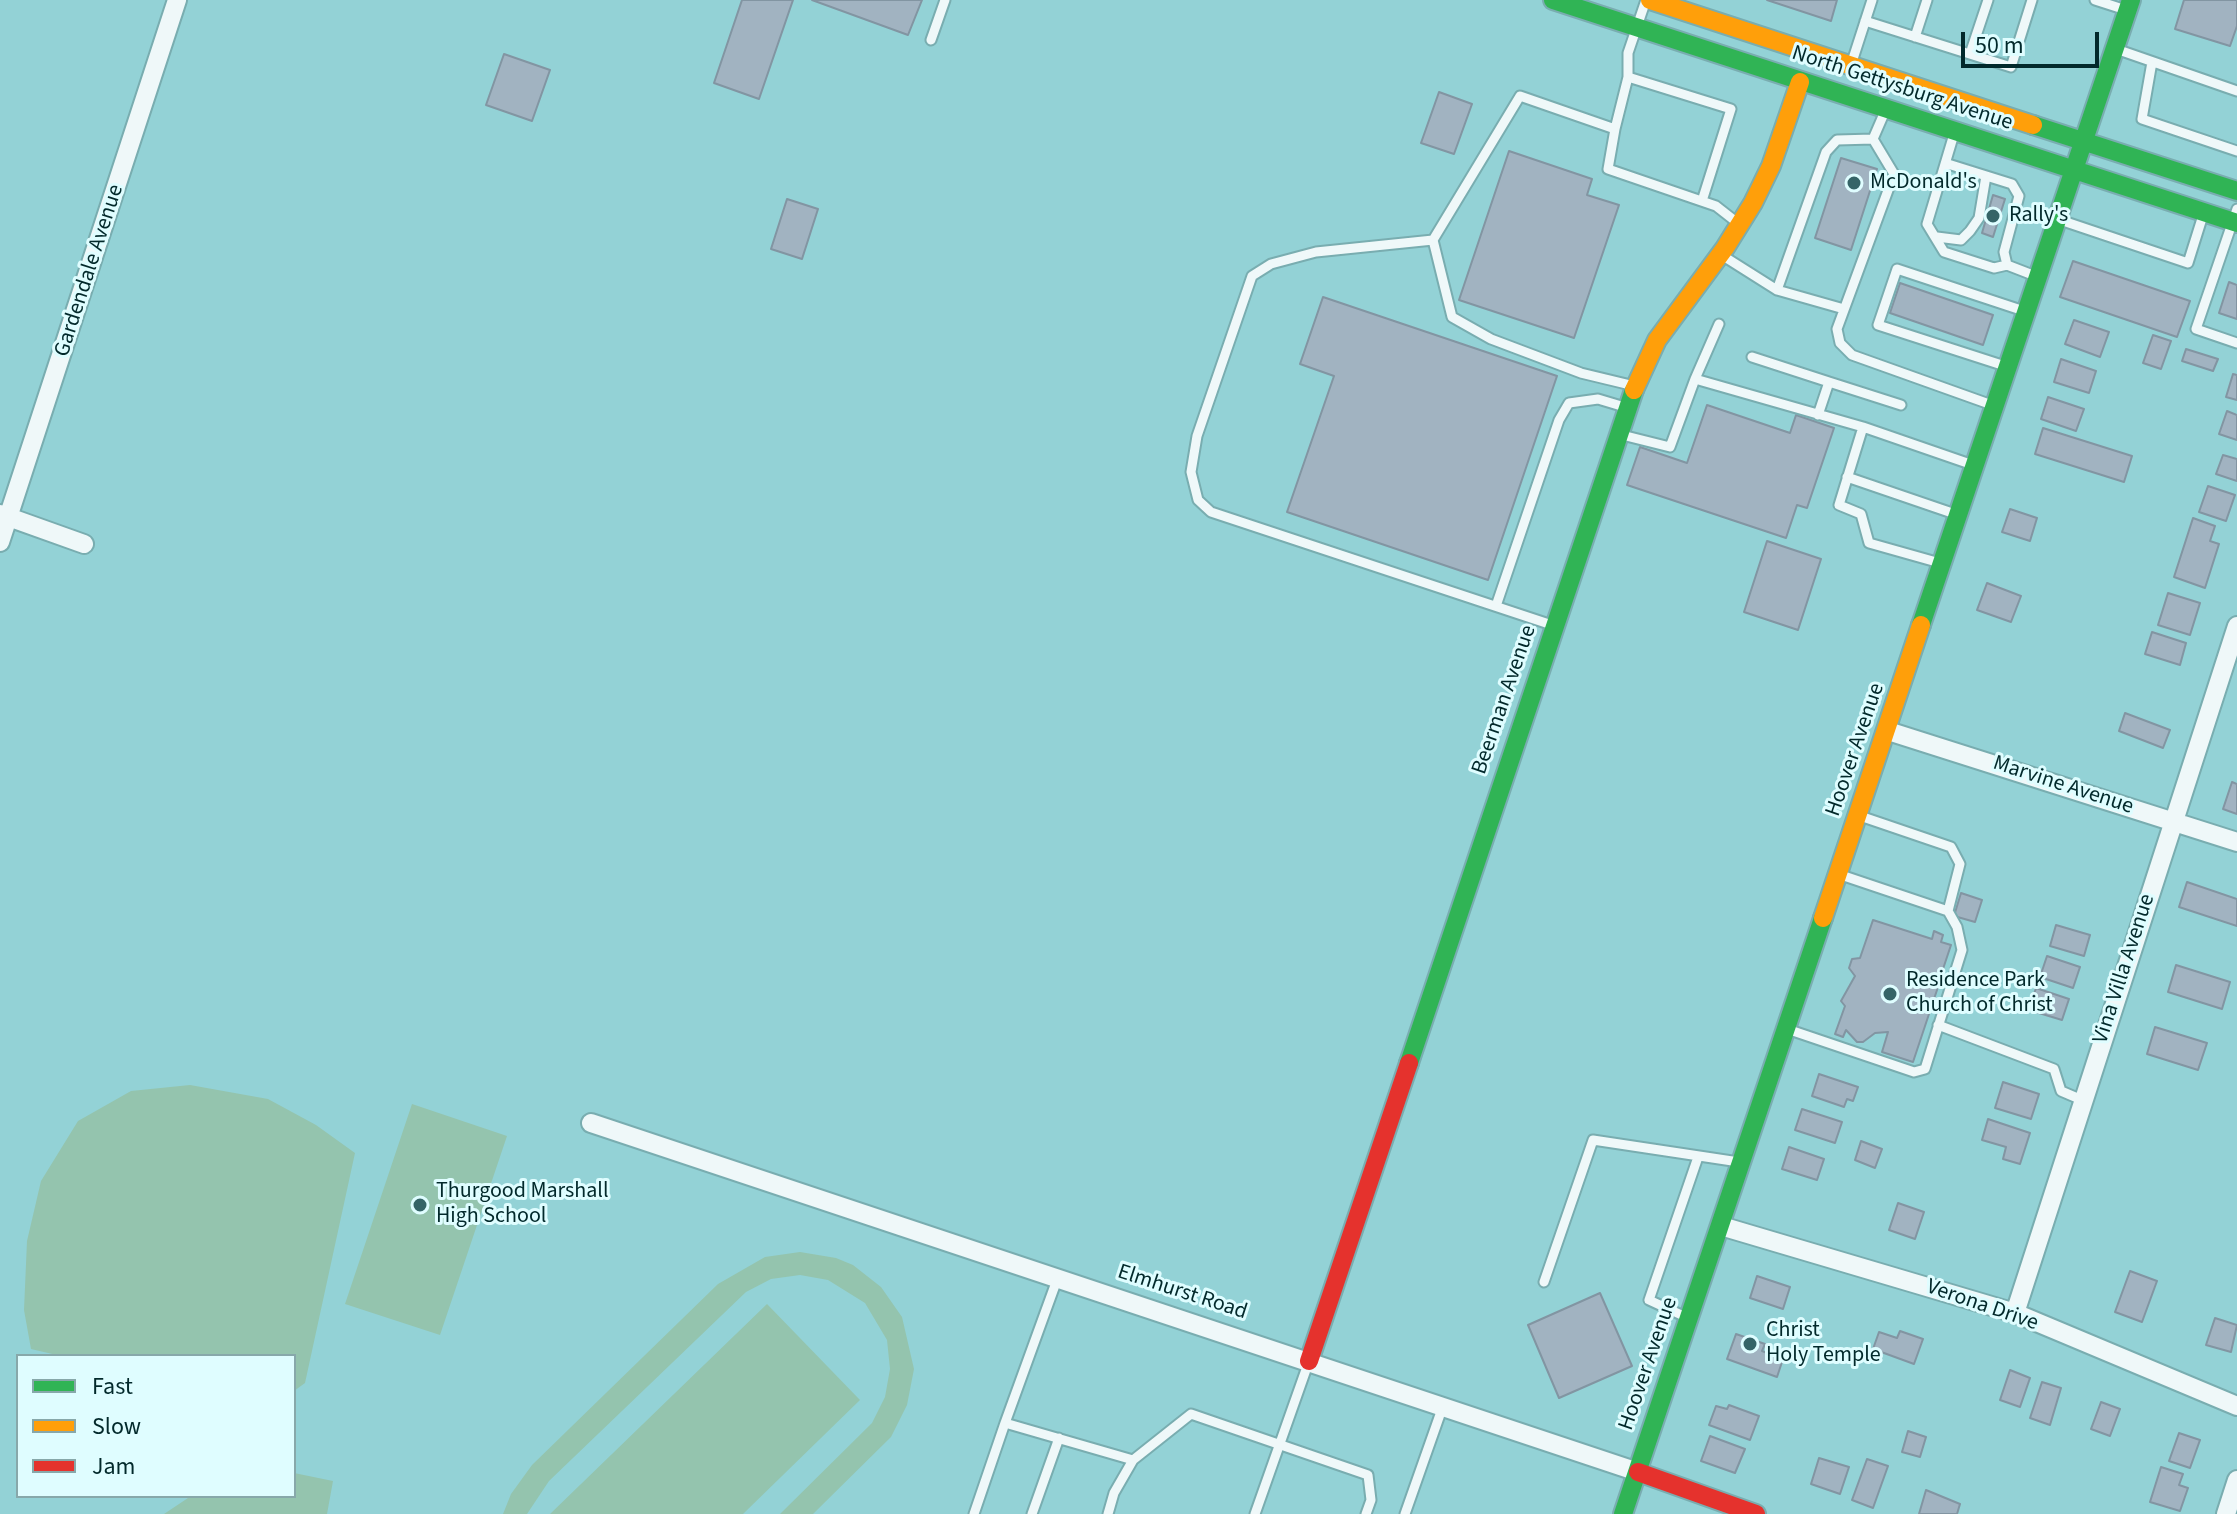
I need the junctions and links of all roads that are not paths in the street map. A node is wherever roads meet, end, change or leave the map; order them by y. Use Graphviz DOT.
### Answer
graph roads {
  1 [pos="177,0"];
  2 [pos="945,0"];
  3 [pos="1553,0"];
  4 [pos="1648,0"];
  5 [pos="1872,0"];
  6 [pos="1927,0"];
  7 [pos="1988,0"];
  8 [pos="2032,0"];
  9 [pos="2095,0"];
  10 [pos="2129,5"];
  11 [pos="1692,6"];
  12 [pos="1865,21"];
  13 [pos="1637,28"];
  14 [pos="1915,37"];
  15 [pos="931,40"];
  16 [pos="1679,41"];
  17 [pos="2115,48"];
  18 [pos="1970,54"];
  19 [pos="2152,62"];
  20 [pos="1851,65"];
  21 [pos="1628,77"];
  22 [pos="1800,82"];
  23 [pos="2237,91"];
  24 [pos="1886,109"];
  25 [pos="1615,129"];
  26 [pos="1955,131"];
  27 [pos="1873,139"];
  28 [pos="2084,141"];
  29 [pos="2237,151"];
  30 [pos="1948,164"];
  31 [pos="2073,169"];
  32 [pos="1986,176"];
  33 [pos="2237,191"];
  34 [pos="1702,201"];
  35 [pos="2204,212"];
  36 [pos="2236,218"];
  37 [pos="2057,219"];
  38 [pos="1741,225"];
  39 [pos="1937,237"];
  40 [pos="1433,240"];
  41 [pos="1720,254"];
  42 [pos="2007,265"];
  43 [pos="2038,277"];
  44 [pos="1777,290"];
  45 [pos="1844,309"];
  46 [pos="2026,311"];
  47 [pos="1719,324"];
  48 [pos="2237,343"];
  49 [pos="1752,357"];
  50 [pos="2008,367"];
  51 [pos="1695,379"];
  52 [pos="1829,382"];
  53 [pos="1636,386"];
  54 [pos="1901,405"];
  55 [pos="1995,406"];
  56 [pos="1628,408"];
  57 [pos="1818,415"];
  58 [pos="1863,427"];
  59 [pos="1619,435"];
  60 [pos="1976,466"];
  61 [pos="1847,477"];
  62 [pos="1959,515"];
  63 [pos="4,516"];
  64 [pos="0,542"];
  65 [pos="84,544"];
  66 [pos="1943,564"];
  67 [pos="1496,606"];
  68 [pos="1556,626"];
  69 [pos="2237,626"];
  70 [pos="1888,731"];
  71 [pos="1860,816"];
  72 [pos="2173,821"];
  73 [pos="2237,842"];
  74 [pos="1840,874"];
  75 [pos="1948,911"];
  76 [pos="1938,1025"];
  77 [pos="1787,1029"];
  78 [pos="2082,1100"];
  79 [pos="591,1123"];
  80 [pos="1698,1157"];
  81 [pos="1742,1163"];
  82 [pos="1721,1226"];
  83 [pos="1058,1277"];
  84 [pos="1544,1282"];
  85 [pos="2015,1313"];
  86 [pos="1690,1319"];
  87 [pos="1309,1361"];
  88 [pos="1443,1406"];
  89 [pos="2237,1406"];
  90 [pos="1005,1423"];
  91 [pos="1059,1438"];
  92 [pos="1278,1444"];
  93 [pos="1133,1460"];
  94 [pos="1638,1472"];
  95 [pos="2237,1480"];
  96 [pos="974,1514"];
  97 [pos="1032,1514"];
  98 [pos="1108,1514"];
  99 [pos="1255,1514"];
  100 [pos="1366,1514"];
  101 [pos="1405,1514"];
  102 [pos="1623,1514"];
  103 [pos="1756,1514"];
  104 [pos="2226,1514"];
  1 -- 63 [label="street, Gardendale Avenue"];
  2 -- 15 [label="lane"];
  3 -- 13 [label="street, North Gettysburg Avenue"];
  4 -- 11 [label="street, North Gettysburg Avenue"];
  4 -- 13 [label="lane"];
  5 -- 12 [label="lane"];
  6 -- 14 [label="lane"];
  7 -- 18 [label="lane"];
  8 -- 18 [label="lane"];
  9 -- 10 [label="lane"];
  10 -- 17 [label="street, Hoover Avenue"];
  11 -- 16 [label="lane"];
  11 -- 20 [label="street, North Gettysburg Avenue"];
  12 -- 14 [label="lane"];
  12 -- 20 [label="lane"];
  13 -- 16 [label="street, North Gettysburg Avenue"];
  13 -- 21 [label="lane"];
  14 -- 18 [label="lane"];
  16 -- 22 [label="street, North Gettysburg Avenue"];
  17 -- 19 [label="lane"];
  17 -- 28 [label="street, Hoover Avenue"];
  19 -- 23 [label="lane"];
  19 -- 29 [label="lane"];
  20 -- 28 [label="street, North Gettysburg Avenue"];
  21 -- 25 [label="lane"];
  21 -- 34 [label="lane"];
  22 -- 24 [label="street, North Gettysburg Avenue"];
  22 -- 38 [label="street, Beerman Avenue"];
  24 -- 26 [label="street, North Gettysburg Avenue"];
  24 -- 27 [label="lane"];
  25 -- 34 [label="lane"];
  25 -- 40 [label="lane"];
  26 -- 30 [label="lane"];
  26 -- 31 [label="street, North Gettysburg Avenue"];
  27 -- 44 [label="lane"];
  27 -- 45 [label="lane"];
  28 -- 31 [label="street, Hoover Avenue"];
  28 -- 33 [label="street, North Gettysburg Avenue"];
  30 -- 32 [label="lane"];
  30 -- 39 [label="lane"];
  31 -- 35 [label="street, North Gettysburg Avenue"];
  31 -- 37 [label="street, Hoover Avenue"];
  32 -- 39 [label="lane"];
  32 -- 42 [label="lane"];
  34 -- 38 [label="lane"];
  35 -- 36 [label="street, North Gettysburg Avenue"];
  35 -- 37 [label="lane"];
  36 -- 48 [label="lane"];
  37 -- 43 [label="street, Hoover Avenue"];
  38 -- 41 [label="street, Beerman Avenue"];
  39 -- 42 [label="lane"];
  40 -- 53 [label="lane"];
  40 -- 67 [label="lane"];
  41 -- 44 [label="lane"];
  41 -- 53 [label="street, Beerman Avenue"];
  42 -- 43 [label="lane"];
  43 -- 46 [label="street, Hoover Avenue"];
  44 -- 45 [label="lane"];
  45 -- 55 [label="lane"];
  46 -- 50 [label="street, Hoover Avenue"];
  46 -- 50 [label="lane"];
  47 -- 51 [label="lane"];
  49 -- 52 [label="lane"];
  50 -- 55 [label="street, Hoover Avenue"];
  51 -- 57 [label="lane"];
  51 -- 59 [label="lane"];
  52 -- 54 [label="lane"];
  52 -- 57 [label="lane"];
  53 -- 56 [label="street, Beerman Avenue"];
  55 -- 60 [label="street, Hoover Avenue"];
  56 -- 59 [label="street, Beerman Avenue"];
  56 -- 67 [label="lane"];
  57 -- 58 [label="lane"];
  58 -- 60 [label="lane"];
  58 -- 61 [label="lane"];
  59 -- 68 [label="street, Beerman Avenue"];
  60 -- 62 [label="street, Hoover Avenue"];
  61 -- 62 [label="lane"];
  61 -- 66 [label="lane"];
  62 -- 66 [label="street, Hoover Avenue"];
  63 -- 64 [label="street, Gardendale Avenue"];
  63 -- 65 [label="street"];
  66 -- 70 [label="street, Hoover Avenue"];
  67 -- 68 [label="lane"];
  68 -- 87 [label="street, Beerman Avenue"];
  69 -- 72 [label="street, Vina Villa Avenue"];
  70 -- 71 [label="street, Hoover Avenue"];
  70 -- 72 [label="street, Marvine Avenue"];
  71 -- 74 [label="street, Hoover Avenue"];
  71 -- 75 [label="lane"];
  72 -- 73 [label="street, Marvine Avenue"];
  72 -- 78 [label="street, Vina Villa Avenue"];
  74 -- 75 [label="lane"];
  74 -- 77 [label="street, Hoover Avenue"];
  75 -- 76 [label="lane"];
  76 -- 77 [label="lane"];
  76 -- 78 [label="lane"];
  77 -- 81 [label="street, Hoover Avenue"];
  78 -- 85 [label="street, Vina Villa Avenue"];
  79 -- 83 [label="street, Elmhurst Road"];
  80 -- 81 [label="lane"];
  80 -- 84 [label="lane"];
  80 -- 86 [label="lane"];
  81 -- 82 [label="street, Hoover Avenue"];
  82 -- 85 [label="street, Verona Drive"];
  82 -- 86 [label="street, Hoover Avenue"];
  83 -- 87 [label="street, Elmhurst Road"];
  83 -- 90 [label="lane"];
  85 -- 89 [label="street, Verona Drive"];
  86 -- 94 [label="street, Hoover Avenue"];
  87 -- 88 [label="street, Elmhurst Road"];
  87 -- 92 [label="lane"];
  88 -- 94 [label="street, Elmhurst Road"];
  88 -- 101 [label="lane"];
  90 -- 91 [label="lane"];
  90 -- 96 [label="lane"];
  91 -- 93 [label="lane"];
  91 -- 97 [label="lane"];
  92 -- 93 [label="lane"];
  92 -- 99 [label="lane"];
  92 -- 100 [label="lane"];
  93 -- 98 [label="lane"];
  94 -- 102 [label="street, Hoover Avenue"];
  94 -- 103 [label="street, Elmhurst Road"];
  95 -- 104 [label="street"];
}
